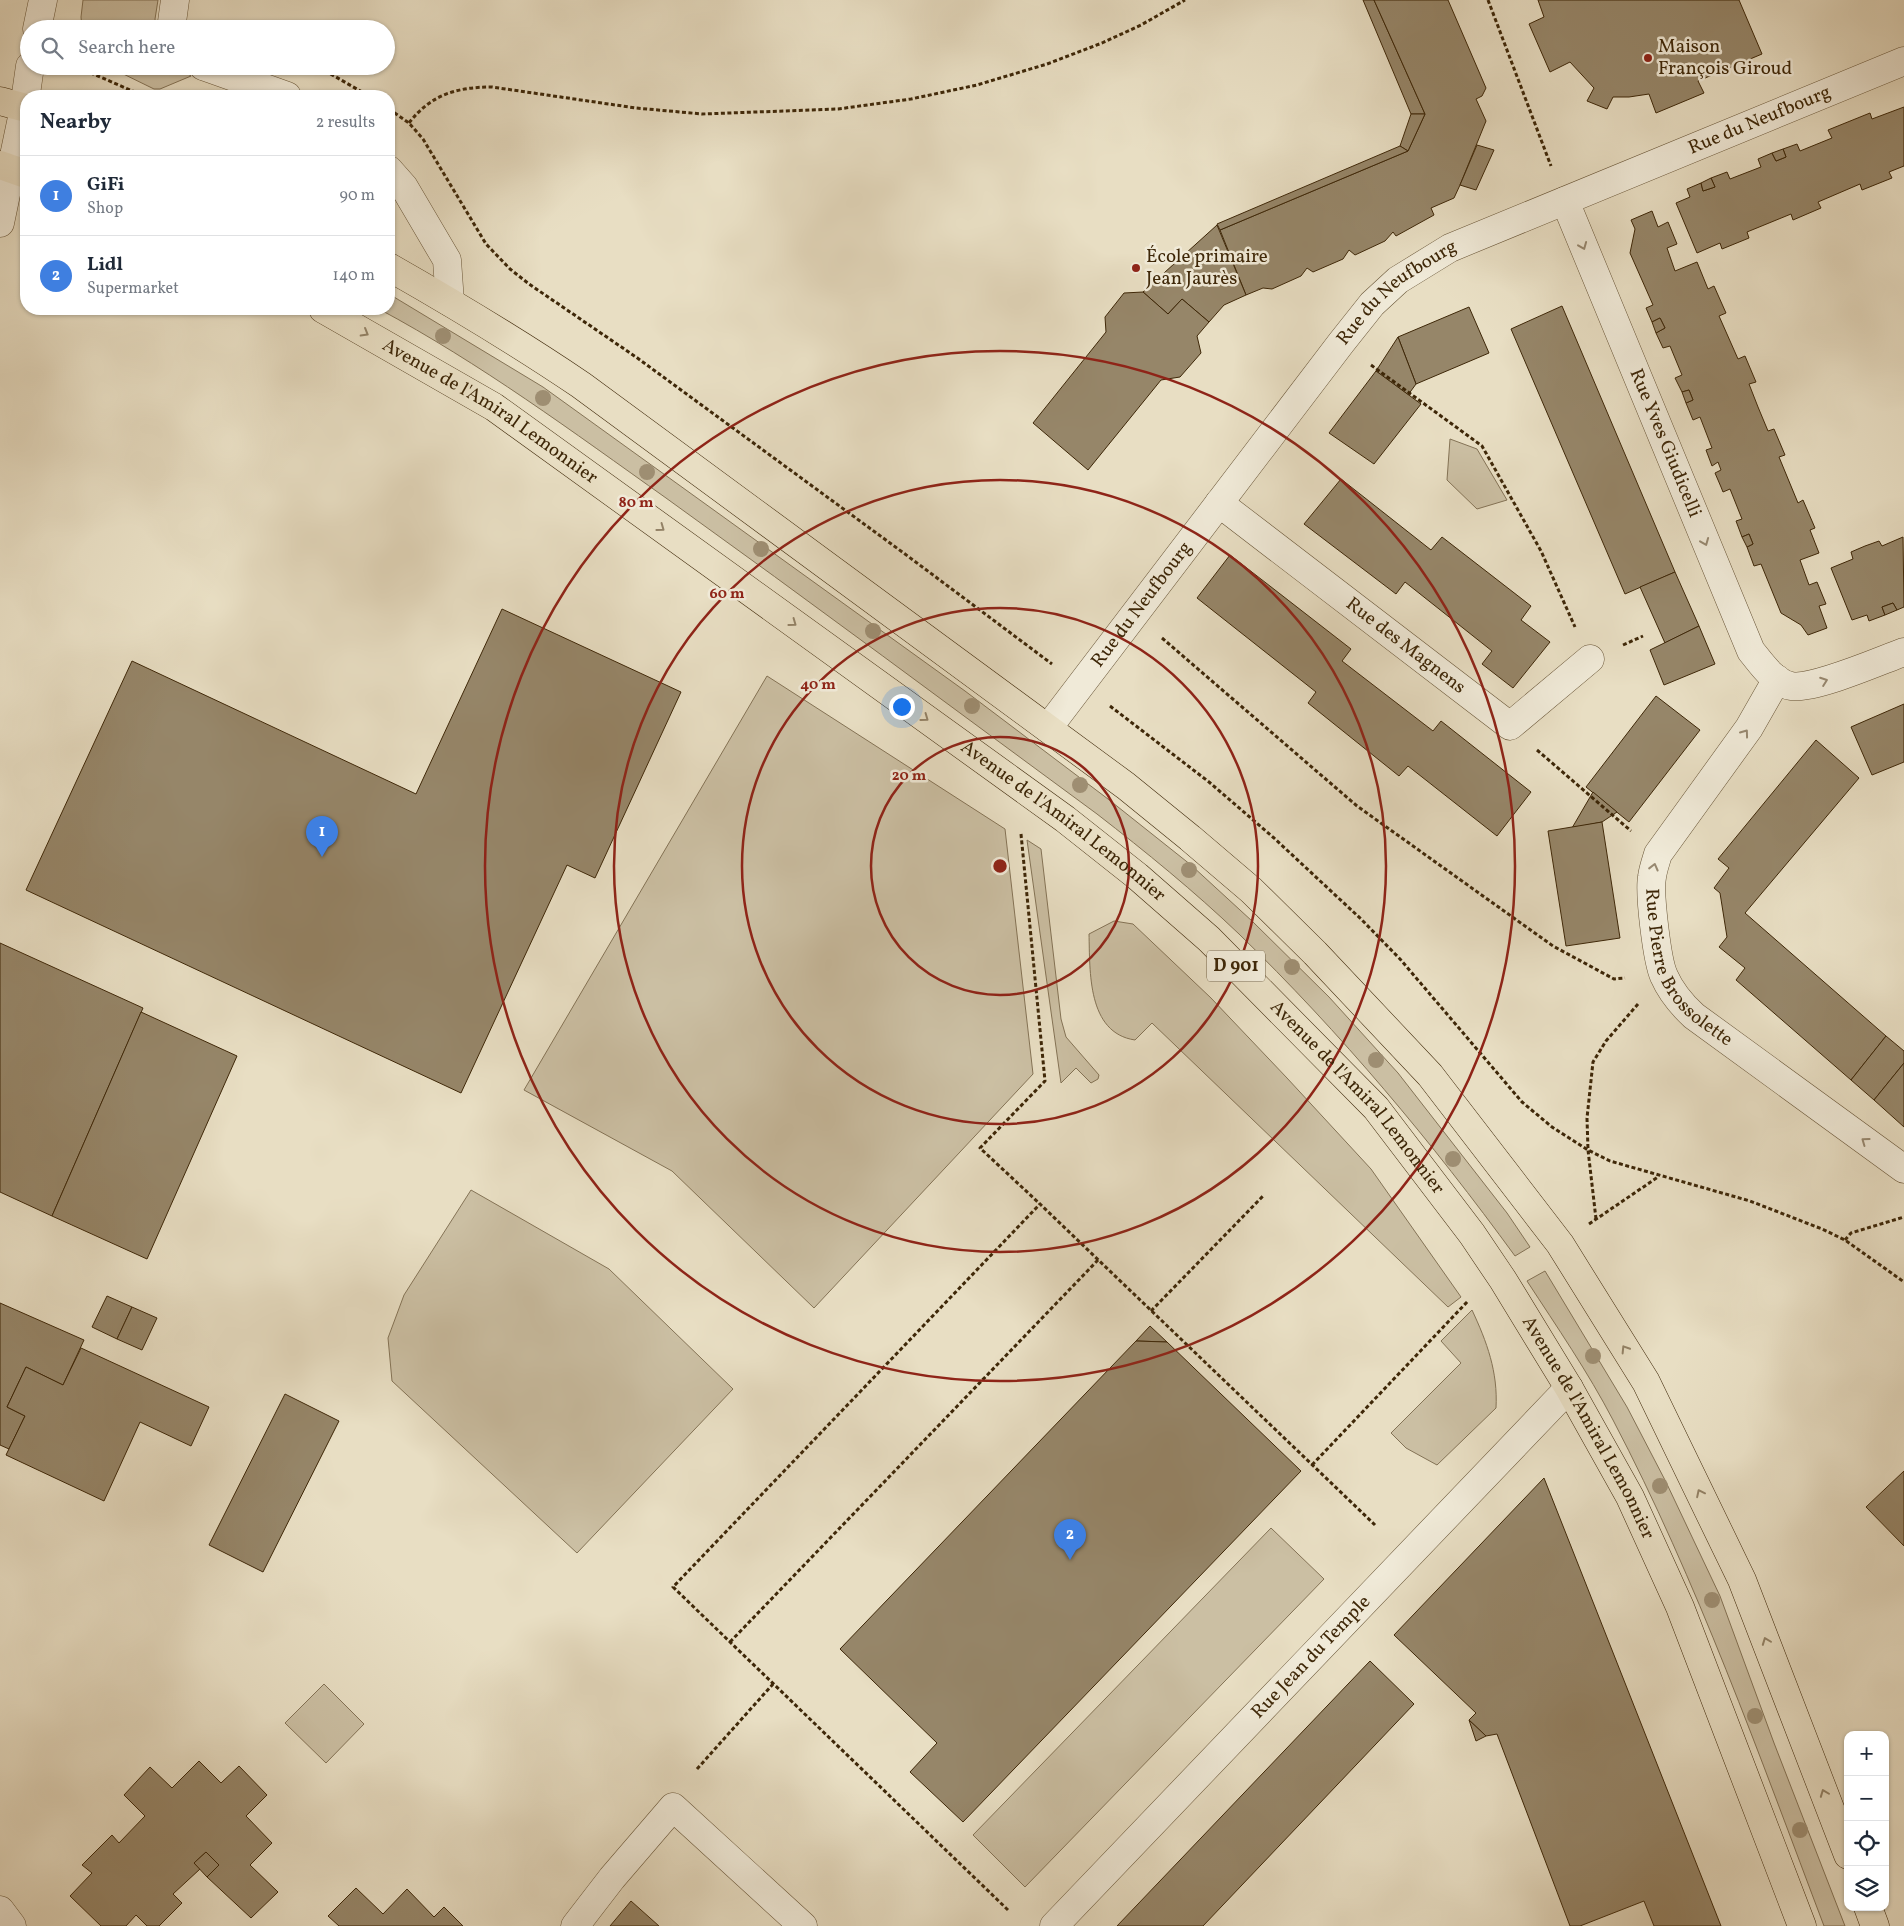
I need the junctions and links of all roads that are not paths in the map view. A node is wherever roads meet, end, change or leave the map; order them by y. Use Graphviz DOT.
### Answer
graph roads {
  1 [pos="42,0"];
  2 [pos="176,0"];
  3 [pos="39,20"];
  4 [pos="172,20"];
  5 [pos="1904,60"];
  6 [pos="26,75"];
  7 [pos="228,75"];
  8 [pos="20,90"];
  9 [pos="270,90"];
  10 [pos="20,91"];
  11 [pos="13,108"];
  12 [pos="16,166"];
  13 [pos="395,177"];
  14 [pos="1565,201"];
  15 [pos="0,223"];
  16 [pos="395,270"];
  17 [pos="450,302"];
  18 [pos="333,315"];
  19 [pos="1219,503"];
  20 [pos="1904,652"];
  21 [pos="1590,660"];
  22 [pos="1777,680"];
  23 [pos="1048,728"];
  24 [pos="1904,1169"];
  25 [pos="1569,1388"];
  26 [pos="1844,1845"];
  27 [pos="0,1910"];
  28 [pos="1869,1911"];
  29 [pos="12,1926"];
  30 [pos="575,1926"];
  31 [pos="803,1926"];
  32 [pos="1054,1926"];
  33 [pos="1802,1926"];
  34 [pos="1875,1926"];
  1 -- 3 [label="street"];
  2 -- 4 [label="street"];
  5 -- 14 [label="street, Rue du Neufbourg"];
  6 -- 8 [label="street"];
  7 -- 9 [label="street"];
  10 -- 11 [label="street"];
  11 -- 12 [label="street"];
  12 -- 15 [label="street"];
  13 -- 17 [label="street"];
  14 -- 19 [label="street, Rue du Neufbourg"];
  14 -- 22 [label="street, Rue Yves Giudicelli, one-way"];
  16 -- 17 [label="main road"];
  17 -- 23 [label="main road"];
  18 -- 25 [label="main road, Avenue de l'Amiral Lemonnier / D 901, one-way"];
  19 -- 21 [label="street, Rue des Magnens"];
  19 -- 23 [label="street, Rue du Neufbourg"];
  22 -- 20 [label="street, one-way"];
  24 -- 22 [label="street, Rue Pierre Brossolette, one-way"];
  26 -- 23 [label="main road, one-way"];
  25 -- 32 [label="street, Rue Jean du Temple"];
  25 -- 33 [label="main road, Avenue de l'Amiral Lemonnier / D 901"];
  27 -- 29 [label="street"];
  28 -- 34 [label="main road"];
  30 -- 31 [label="street"];
}
